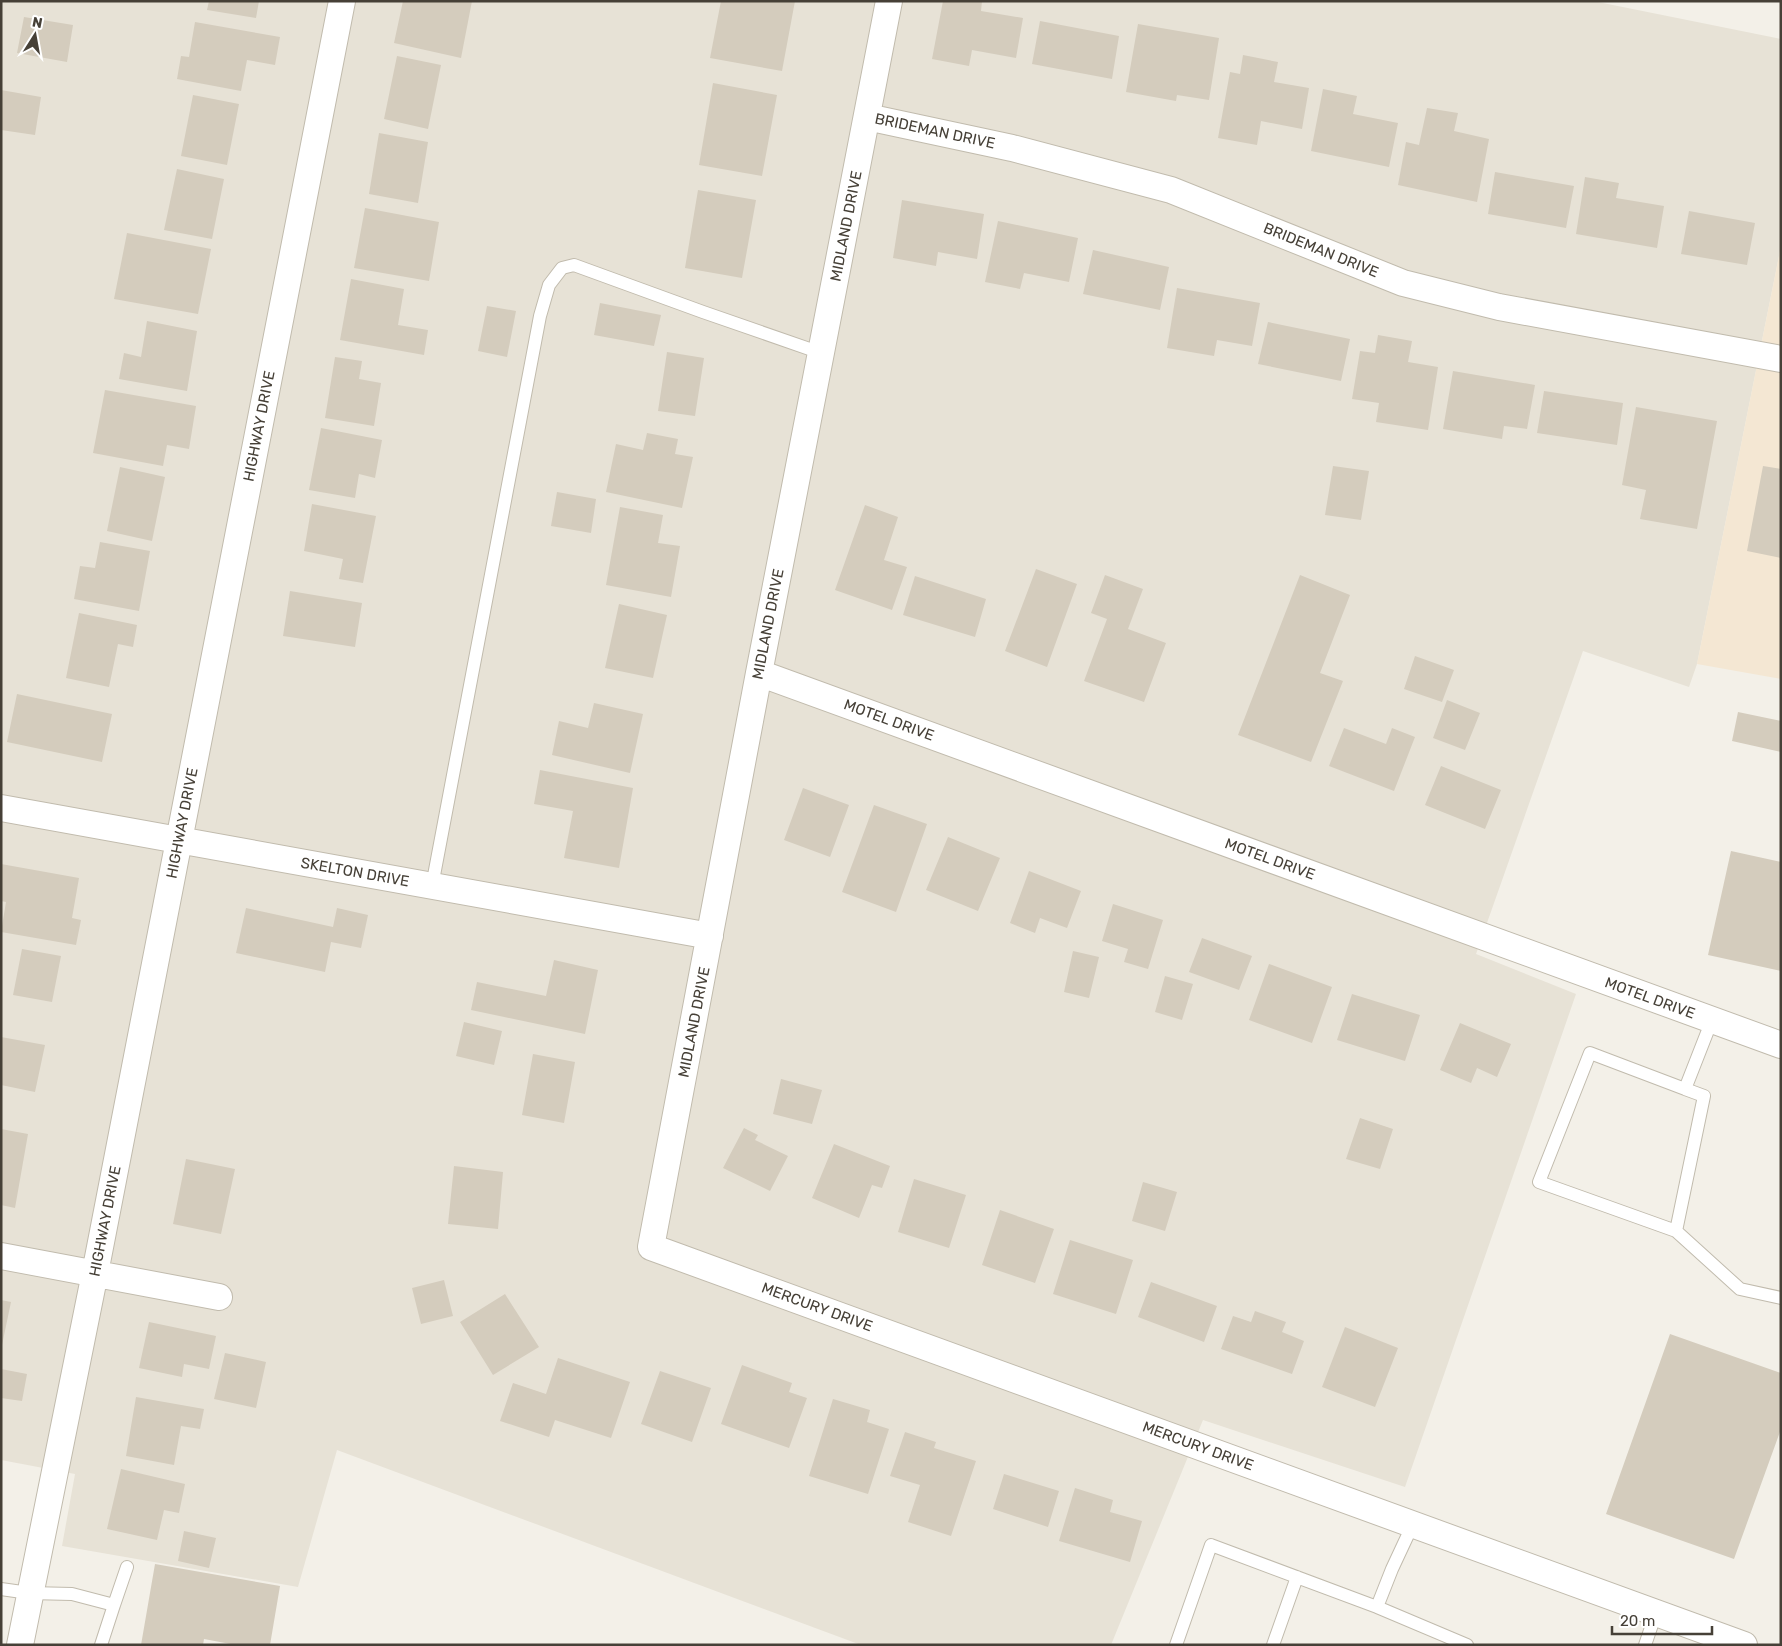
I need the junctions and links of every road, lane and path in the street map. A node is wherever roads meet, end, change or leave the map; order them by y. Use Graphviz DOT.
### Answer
graph roads {
  1 [pos="342,1"];
  2 [pos="889,1"];
  3 [pos="867,117"];
  4 [pos="821,353"];
  5 [pos="1781,359"];
  6 [pos="759,672"];
  7 [pos="1,808"];
  8 [pos="179,840"];
  9 [pos="432,886"];
  10 [pos="710,936"];
  11 [pos="1712,1020"];
  12 [pos="1781,1045"];
  13 [pos="1685,1089"];
  14 [pos="1676,1232"];
  15 [pos="651,1247"];
  16 [pos="1,1256"];
  17 [pos="95,1273"];
  18 [pos="219,1297"];
  19 [pos="1781,1298"];
  20 [pos="1413,1524"];
  21 [pos="127,1567"];
  22 [pos="1297,1577"];
  23 [pos="1,1589"];
  24 [pos="29,1593"];
  25 [pos="114,1605"];
  26 [pos="1377,1607"];
  27 [pos="1656,1613"];
  28 [pos="20,1645"];
  29 [pos="100,1645"];
  30 [pos="1176,1645"];
  31 [pos="1273,1645"];
  32 [pos="1466,1645"];
  33 [pos="1645,1645"];
  34 [pos="1744,1645"];
  1 -- 8 [label="street, HIGHWAY DRIVE"];
  2 -- 3 [label="street, MIDLAND DRIVE"];
  3 -- 4 [label="street, MIDLAND DRIVE"];
  3 -- 5 [label="street, BRIDEMAN DRIVE"];
  4 -- 6 [label="street, MIDLAND DRIVE"];
  4 -- 9 [label="lane"];
  6 -- 10 [label="street, MIDLAND DRIVE"];
  6 -- 11 [label="street, MOTEL DRIVE"];
  7 -- 8 [label="street, SKELTON DRIVE"];
  8 -- 9 [label="street, SKELTON DRIVE"];
  8 -- 17 [label="street, HIGHWAY DRIVE"];
  9 -- 10 [label="street, SKELTON DRIVE"];
  10 -- 15 [label="street, MIDLAND DRIVE"];
  11 -- 12 [label="street, MOTEL DRIVE"];
  11 -- 13 [label="lane"];
  13 -- 14 [label="lane"];
  13 -- 14 [label="lane"];
  14 -- 19 [label="lane"];
  15 -- 20 [label="street, MERCURY DRIVE"];
  16 -- 17 [label="street"];
  17 -- 18 [label="street"];
  17 -- 24 [label="street, HIGHWAY DRIVE"];
  20 -- 26 [label="lane"];
  20 -- 27 [label="street, MERCURY DRIVE"];
  21 -- 25 [label="lane"];
  22 -- 26 [label="lane"];
  22 -- 30 [label="lane"];
  22 -- 31 [label="lane"];
  23 -- 24 [label="lane"];
  24 -- 25 [label="lane"];
  24 -- 28 [label="street, HIGHWAY DRIVE"];
  25 -- 29 [label="lane"];
  26 -- 32 [label="lane"];
  27 -- 33 [label="lane"];
  27 -- 34 [label="street, MERCURY DRIVE"];
}
